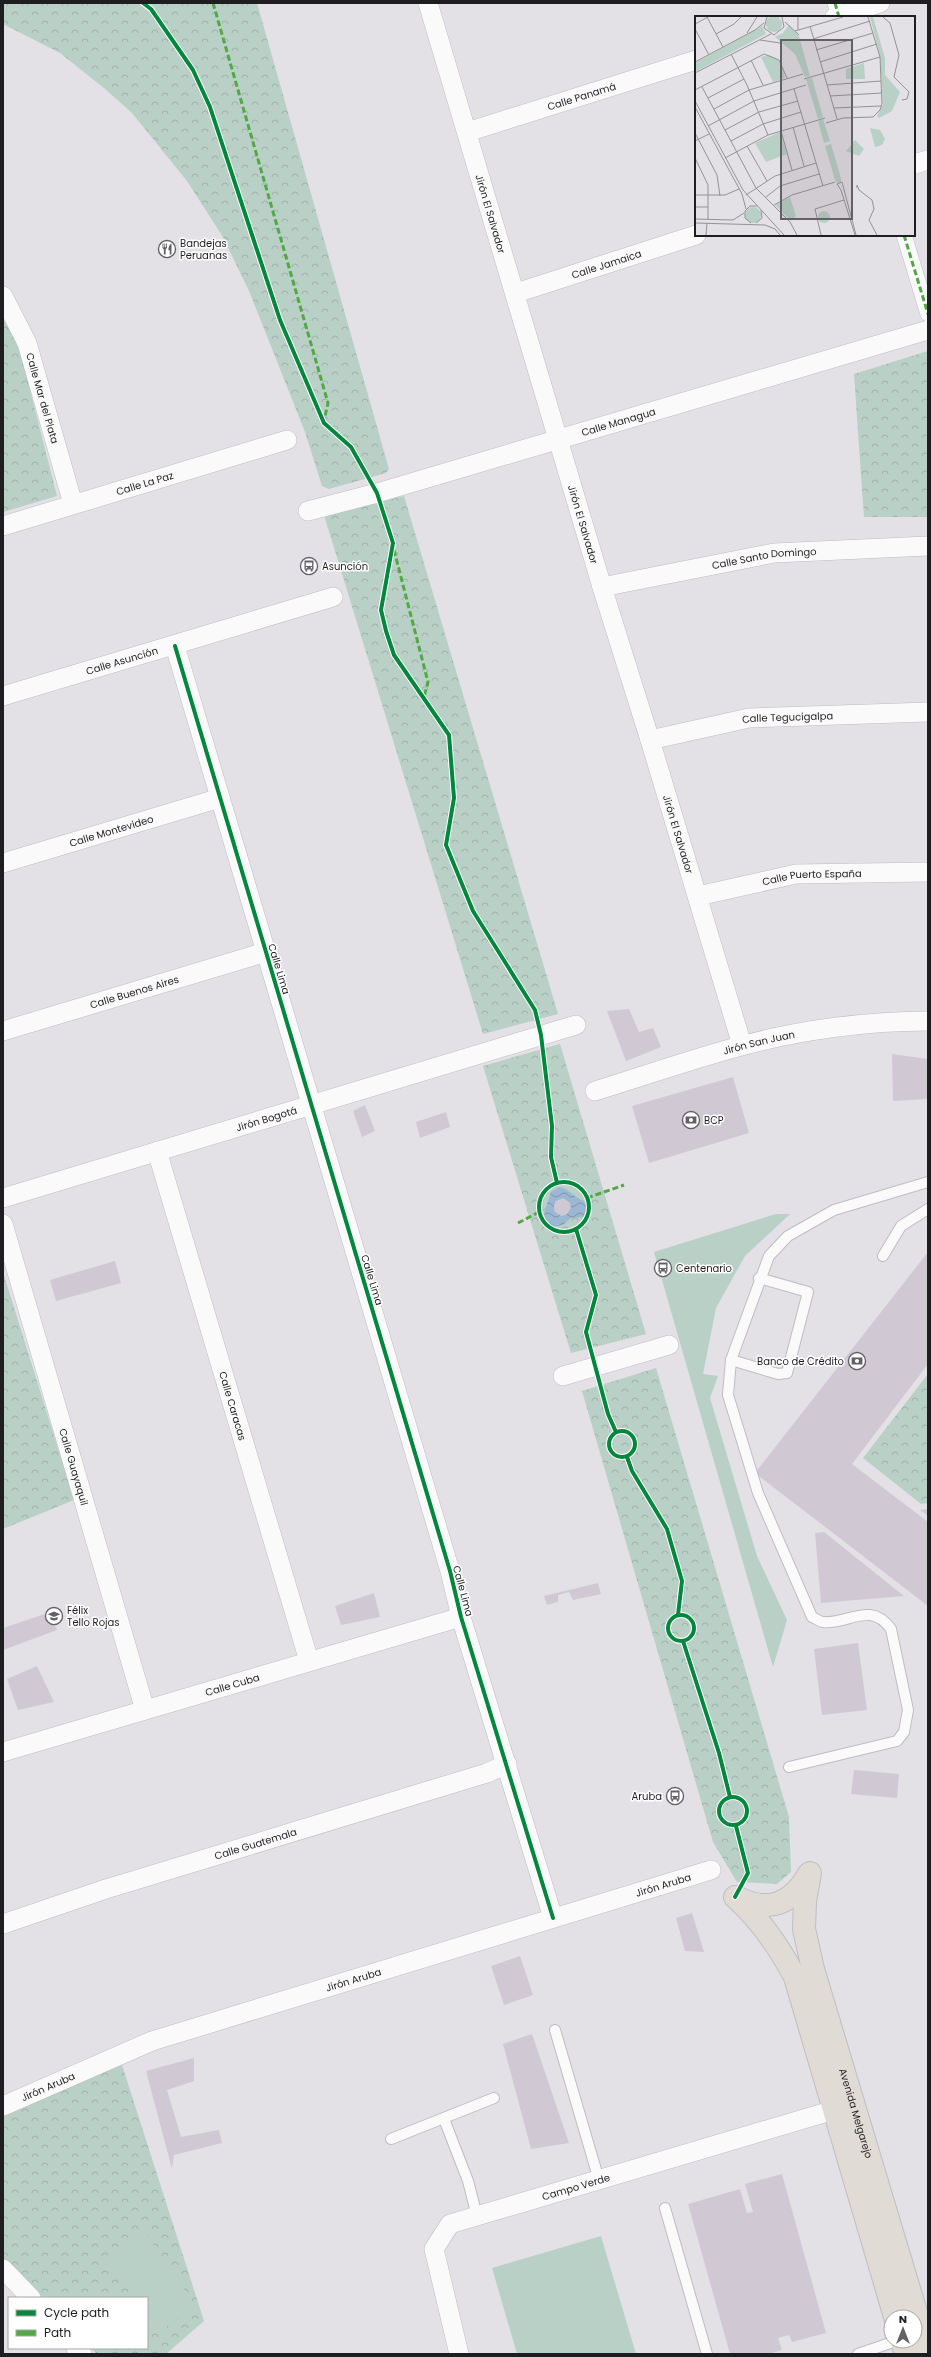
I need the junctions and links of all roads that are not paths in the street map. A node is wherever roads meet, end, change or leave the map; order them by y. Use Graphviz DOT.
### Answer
graph roads {
  1 [pos="428,3"];
  2 [pos="880,3"];
  3 [pos="837,13"];
  4 [pos="695,60"];
  5 [pos="467,132"];
  6 [pos="928,160"];
  7 [pos="915,164"];
  8 [pos="695,234"];
  9 [pos="904,236"];
  10 [pos="516,292"];
  11 [pos="3,296"];
  12 [pos="928,314"];
  13 [pos="928,330"];
  14 [pos="559,439"];
  15 [pos="287,440"];
  16 [pos="74,504"];
  17 [pos="308,511"];
  18 [pos="3,526"];
  19 [pos="928,546"];
  20 [pos="602,587"];
  21 [pos="333,597"];
  22 [pos="175,646"];
  23 [pos="3,696"];
  24 [pos="928,712"];
  25 [pos="650,740"];
  26 [pos="220,798"];
  27 [pos="3,863"];
  28 [pos="928,872"];
  29 [pos="698,896"];
  30 [pos="266,952"];
  31 [pos="928,1021"];
  32 [pos="576,1025"];
  33 [pos="3,1031"];
  34 [pos="742,1045"];
  35 [pos="595,1091"];
  36 [pos="311,1104"];
  37 [pos="157,1151"];
  38 [pos="928,1182"];
  39 [pos="3,1198"];
  40 [pos="928,1209"];
  41 [pos="3,1224"];
  42 [pos="883,1256"];
  43 [pos="760,1278"];
  44 [pos="669,1345"];
  45 [pos="731,1360"];
  46 [pos="562,1376"];
  47 [pos="461,1616"];
  48 [pos="309,1661"];
  49 [pos="145,1710"];
  50 [pos="3,1752"];
  51 [pos="507,1764"];
  52 [pos="790,1768"];
  53 [pos="711,1870"];
  54 [pos="553,1918"];
  55 [pos="3,1924"];
  56 [pos="555,2030"];
  57 [pos="494,2098"];
  58 [pos="3,2106"];
  59 [pos="834,2110"];
  60 [pos="444,2119"];
  61 [pos="392,2139"];
  62 [pos="599,2180"];
  63 [pos="665,2208"];
  64 [pos="478,2216"];
  65 [pos="3,2269"];
  66 [pos="31,2297"];
  67 [pos="893,2309"];
  68 [pos="883,2345"];
  69 [pos="928,2352"];
  70 [pos="459,2354"];
  71 [pos="707,2354"];
  72 [pos="858,2354"];
  1 -- 5 [label="street, Jirón El Salvador"];
  2 -- 3 [label="street"];
  4 -- 5 [label="street, Calle Panamá"];
  5 -- 10 [label="street, Jirón El Salvador"];
  6 -- 7 [label="street"];
  8 -- 10 [label="street, Calle Jamaica"];
  9 -- 12 [label="street"];
  10 -- 14 [label="street, Jirón El Salvador"];
  11 -- 16 [label="street, Calle Mar del Plata"];
  13 -- 14 [label="street, Calle Managua"];
  14 -- 17 [label="street, Calle Managua"];
  14 -- 20 [label="street, Jirón El Salvador"];
  15 -- 16 [label="street, Calle La Paz"];
  16 -- 18 [label="street, Calle La Paz"];
  19 -- 20 [label="street, Calle Santo Domingo"];
  20 -- 25 [label="street, Jirón El Salvador"];
  21 -- 22 [label="street, Calle Asunción"];
  22 -- 23 [label="street, Calle Asunción"];
  22 -- 26 [label="street, Calle Lima"];
  24 -- 25 [label="street, Calle Tegucigalpa"];
  25 -- 29 [label="street, Jirón El Salvador"];
  26 -- 27 [label="street, Calle Montevideo"];
  26 -- 30 [label="street, Calle Lima"];
  28 -- 29 [label="street, Calle Puerto España"];
  29 -- 34 [label="street, Jirón El Salvador"];
  30 -- 33 [label="street, Calle Buenos Aires"];
  30 -- 36 [label="street, Calle Lima"];
  31 -- 34 [label="street, Jirón San Juan"];
  32 -- 36 [label="street, Jirón Bogotá"];
  34 -- 35 [label="street, Jirón San Juan"];
  36 -- 37 [label="street, Jirón Bogotá"];
  36 -- 47 [label="street, Calle Lima"];
  37 -- 39 [label="street, Jirón Bogotá"];
  37 -- 48 [label="street, Calle Caracas"];
  38 -- 43 [label="lane"];
  40 -- 42 [label="lane"];
  41 -- 49 [label="street, Calle Guayaquil"];
  43 -- 45 [label="lane"];
  43 -- 45 [label="lane"];
  44 -- 46 [label="street"];
  45 -- 52 [label="lane"];
  47 -- 48 [label="street, Calle Cuba"];
  47 -- 51 [label="street, Calle Lima"];
  48 -- 49 [label="street, Calle Cuba"];
  49 -- 50 [label="street, Calle Cuba"];
  51 -- 54 [label="street, Calle Lima"];
  51 -- 55 [label="street, Calle Guatemala"];
  53 -- 54 [label="street, Jirón Aruba"];
  54 -- 58 [label="street, Jirón Aruba"];
  56 -- 62 [label="lane"];
  57 -- 60 [label="lane"];
  59 -- 62 [label="street, Campo Verde"];
  59 -- 67 [label="main road, Avenida Melgarejo"];
  59 -- 69 [label="main road, Avenida Melgarejo"];
  60 -- 61 [label="lane"];
  60 -- 64 [label="lane"];
  62 -- 64 [label="street, Campo Verde"];
  63 -- 71 [label="lane"];
  64 -- 70 [label="street, Campo Verde"];
  65 -- 66 [label="street"];
  68 -- 72 [label="lane"];
}
